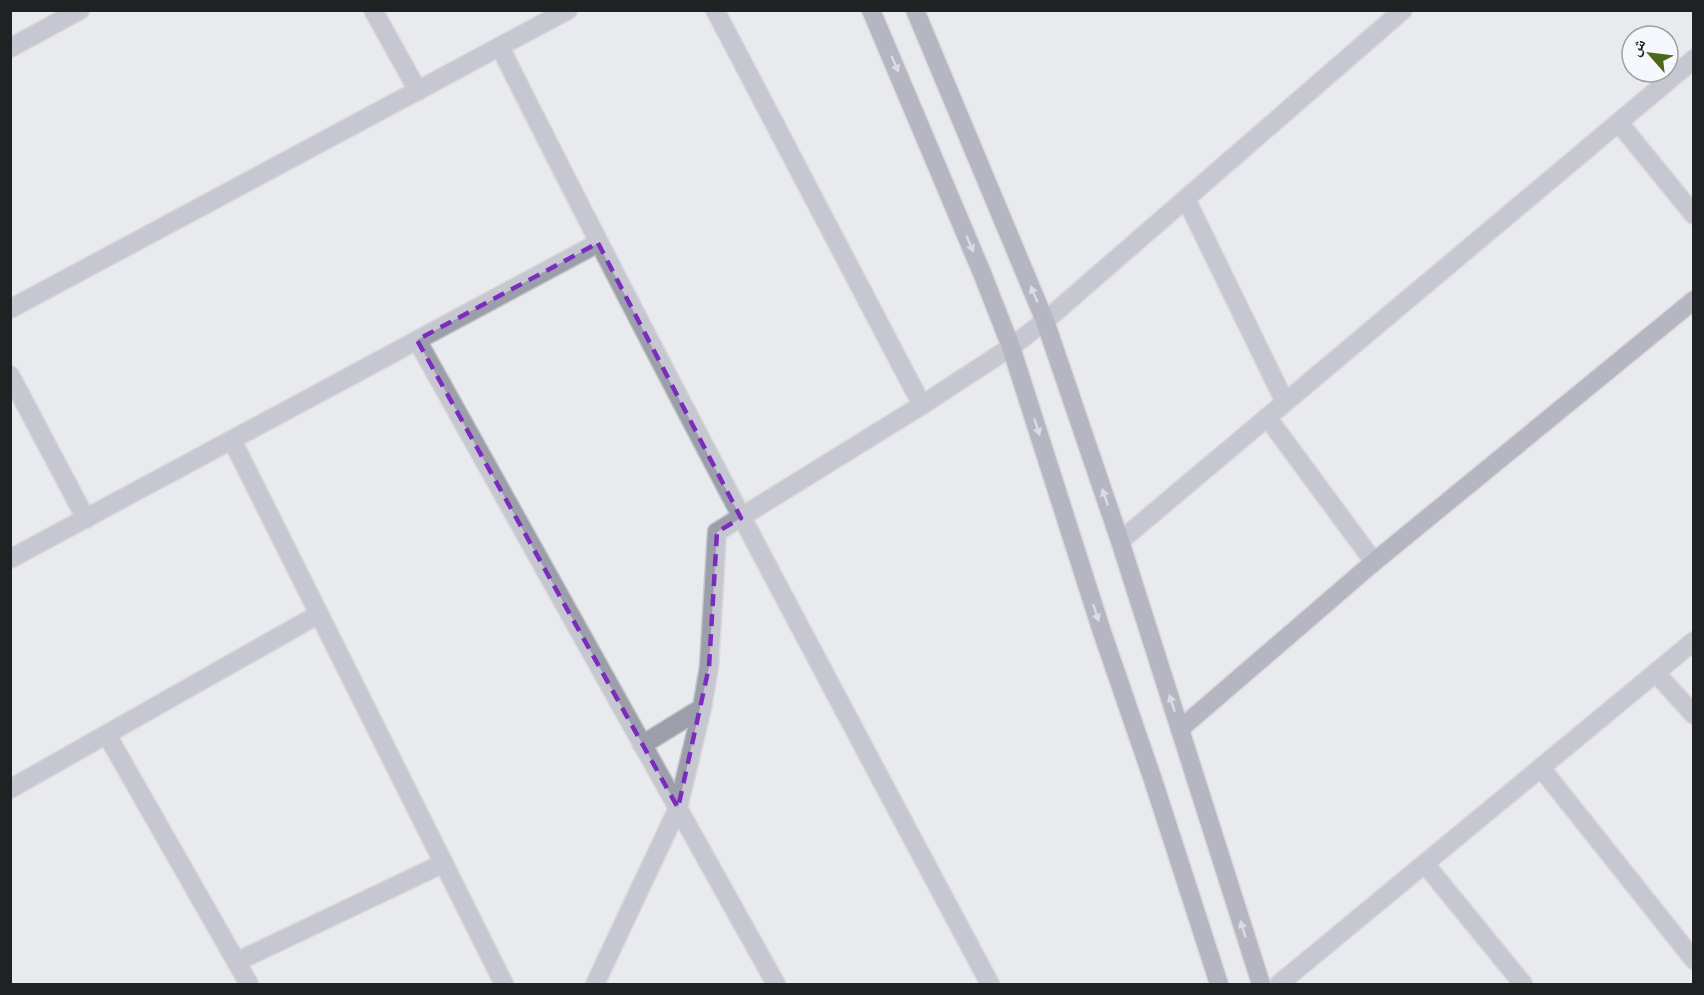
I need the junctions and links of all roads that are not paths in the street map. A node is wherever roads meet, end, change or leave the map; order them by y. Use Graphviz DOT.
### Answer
graph roads {
  1 [pos="80,10"];
  2 [pos="373,10"];
  3 [pos="568,10"];
  4 [pos="715,10"];
  5 [pos="871,10"];
  6 [pos="915,10"];
  7 [pos="1403,10"];
  8 [pos="500,47"];
  9 [pos="10,48"];
  10 [pos="1694,59"];
  11 [pos="418,91"];
  12 [pos="1618,123"];
  13 [pos="1186,199"];
  14 [pos="1694,215"];
  15 [pos="598,243"];
  16 [pos="1694,300"];
  17 [pos="10,309"];
  18 [pos="1045,321"];
  19 [pos="417,340"];
  20 [pos="1011,347"];
  21 [pos="10,375"];
  22 [pos="1285,402"];
  23 [pos="922,405"];
  24 [pos="1267,417"];
  25 [pos="232,440"];
  26 [pos="741,518"];
  27 [pos="86,519"];
  28 [pos="1119,541"];
  29 [pos="10,559"];
  30 [pos="1374,562"];
  31 [pos="319,614"];
  32 [pos="1694,641"];
  33 [pos="1656,673"];
  34 [pos="702,708"];
  35 [pos="1694,715"];
  36 [pos="1180,729"];
  37 [pos="107,735"];
  38 [pos="642,745"];
  39 [pos="1541,768"];
  40 [pos="10,789"];
  41 [pos="678,808"];
  42 [pos="444,863"];
  43 [pos="1425,864"];
  44 [pos="1694,960"];
  45 [pos="236,962"];
  46 [pos="249,984"];
  47 [pos="504,984"];
  48 [pos="595,984"];
  49 [pos="776,984"];
  50 [pos="990,984"];
  51 [pos="1219,984"];
  52 [pos="1261,984"];
  53 [pos="1279,984"];
  54 [pos="1523,984"];
  1 -- 9 [label="street"];
  2 -- 11 [label="street"];
  3 -- 8 [label="street"];
  4 -- 23 [label="street"];
  5 -- 20 [label="street, one-way"];
  18 -- 6 [label="street, one-way"];
  7 -- 13 [label="street"];
  8 -- 11 [label="street"];
  8 -- 15 [label="street"];
  10 -- 12 [label="street"];
  11 -- 17 [label="street"];
  12 -- 14 [label="street"];
  12 -- 22 [label="street"];
  13 -- 18 [label="street"];
  13 -- 22 [label="street"];
  15 -- 19 [label="street"];
  15 -- 26 [label="street"];
  16 -- 30 [label="street"];
  18 -- 20 [label="street"];
  28 -- 18 [label="street, one-way"];
  19 -- 25 [label="street"];
  19 -- 38 [label="street"];
  20 -- 23 [label="street"];
  20 -- 51 [label="street, one-way"];
  21 -- 27 [label="street"];
  22 -- 24 [label="street"];
  23 -- 26 [label="street"];
  24 -- 28 [label="street"];
  24 -- 30 [label="street"];
  25 -- 27 [label="street"];
  25 -- 31 [label="street"];
  26 -- 34 [label="street"];
  26 -- 50 [label="street"];
  27 -- 29 [label="street"];
  36 -- 28 [label="street, one-way"];
  30 -- 36 [label="street"];
  31 -- 37 [label="street"];
  31 -- 42 [label="street"];
  32 -- 33 [label="street"];
  33 -- 35 [label="street"];
  33 -- 39 [label="street"];
  34 -- 38 [label="street"];
  34 -- 41 [label="street"];
  52 -- 36 [label="street, one-way"];
  37 -- 40 [label="street"];
  37 -- 45 [label="street"];
  38 -- 41 [label="street"];
  39 -- 43 [label="street"];
  39 -- 44 [label="street"];
  41 -- 48 [label="street"];
  41 -- 49 [label="street"];
  42 -- 45 [label="street"];
  42 -- 47 [label="street"];
  43 -- 53 [label="street"];
  43 -- 54 [label="street"];
  45 -- 46 [label="street"];
}
